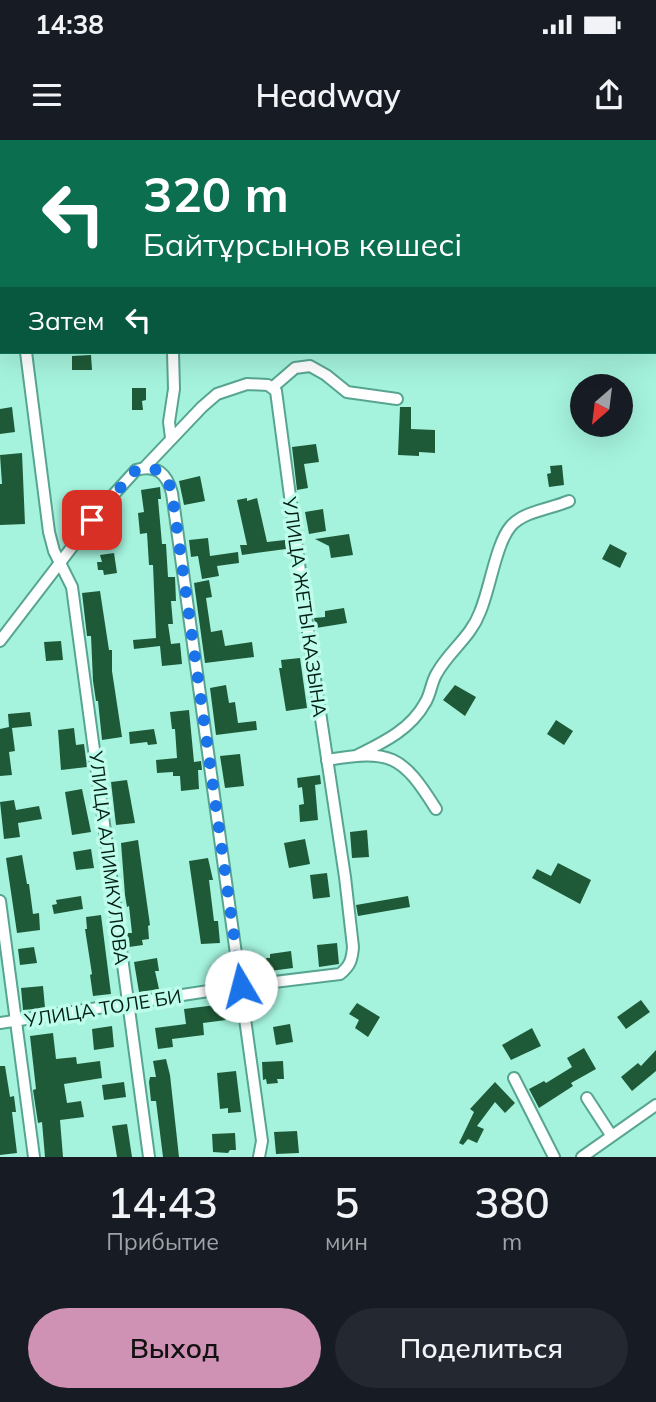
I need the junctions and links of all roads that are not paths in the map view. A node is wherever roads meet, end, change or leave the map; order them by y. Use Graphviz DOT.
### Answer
graph roads {
  1 [pos="26,354"];
  2 [pos="173,354"];
  3 [pos="273,387"];
  4 [pos="397,399"];
  5 [pos="171,439"];
  6 [pos="144,468"];
  7 [pos="569,501"];
  8 [pos="59,563"];
  9 [pos="0,641"];
  10 [pos="358,755"];
  11 [pos="327,760"];
  12 [pos="436,809"];
  13 [pos="0,901"];
  14 [pos="331,976"];
  15 [pos="241,986"];
  16 [pos="127,1004"];
  17 [pos="15,1021"];
  18 [pos="0,1023"];
  19 [pos="514,1078"];
  20 [pos="587,1098"];
  21 [pos="656,1105"];
  22 [pos="611,1135"];
  23 [pos="34,1157"];
  24 [pos="149,1157"];
  25 [pos="259,1157"];
  26 [pos="554,1157"];
  27 [pos="582,1157"];
  1 -- 8 [label="street, УЛИЦА АЛИМКУЛОВА"];
  2 -- 5 [label="street"];
  3 -- 4 [label="street"];
  3 -- 5 [label="street"];
  3 -- 11 [label="street, УЛИЦА ЖЕТЫ КАЗЫНА"];
  5 -- 6 [label="street"];
  6 -- 8 [label="street"];
  6 -- 15 [label="street"];
  7 -- 10 [label="street"];
  8 -- 9 [label="street"];
  8 -- 16 [label="street, УЛИЦА АЛИМКУЛОВА"];
  10 -- 11 [label="street"];
  10 -- 12 [label="street"];
  11 -- 14 [label="street, УЛИЦА ЖЕТЫ КАЗЫНА"];
  13 -- 17 [label="street"];
  14 -- 15 [label="street, УЛИЦА ТОЛЕ БИ"];
  15 -- 16 [label="street, УЛИЦА ТОЛЕ БИ"];
  15 -- 25 [label="street"];
  16 -- 17 [label="street, УЛИЦА ТОЛЕ БИ"];
  16 -- 24 [label="street, УЛИЦА АЛИМКУЛОВА"];
  17 -- 18 [label="street, УЛИЦА ТОЛЕ БИ"];
  17 -- 23 [label="street"];
  19 -- 26 [label="street"];
  20 -- 22 [label="street"];
  21 -- 22 [label="street"];
  22 -- 27 [label="street"];
}
